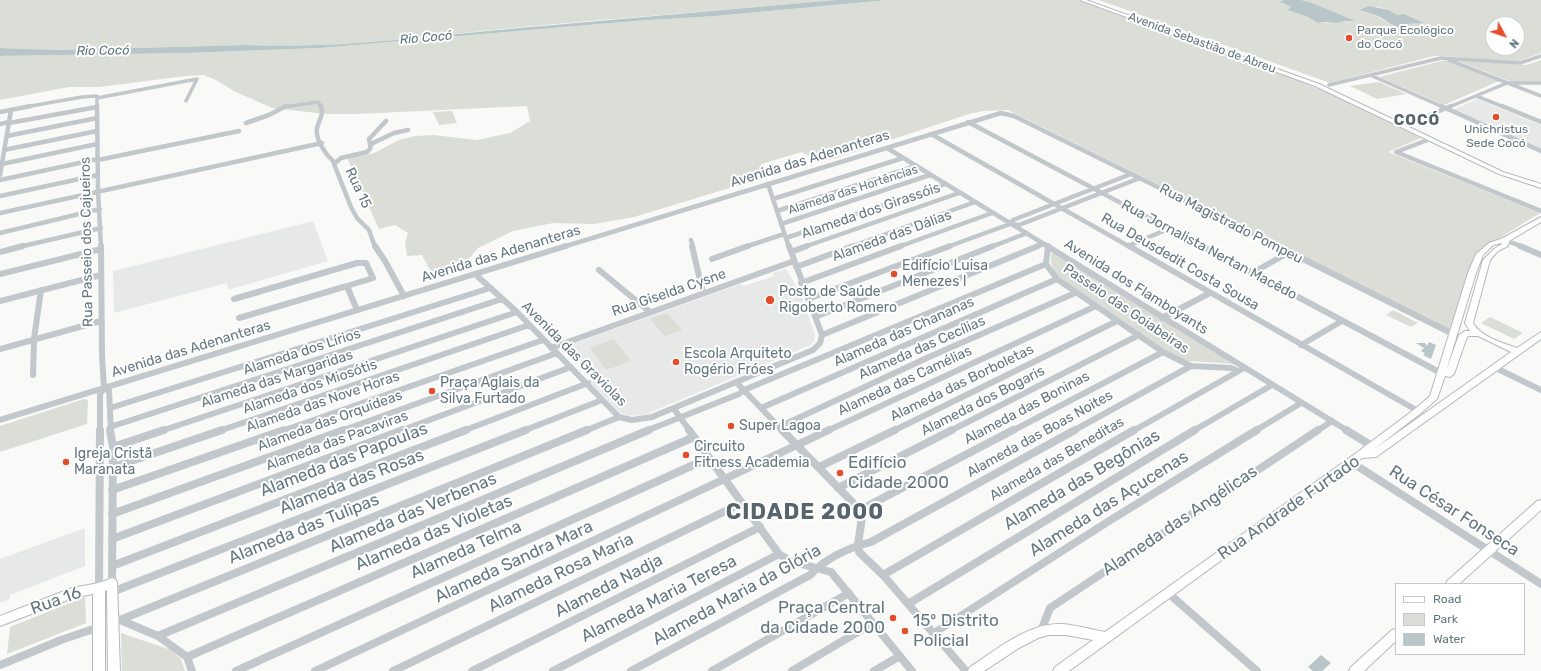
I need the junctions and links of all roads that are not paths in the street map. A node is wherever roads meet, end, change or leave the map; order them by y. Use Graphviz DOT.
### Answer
graph roads {
  1 [pos="1082,0"];
  2 [pos="1092,0"];
  3 [pos="1202,43"];
  4 [pos="1230,50"];
  5 [pos="1541,56"];
  6 [pos="1240,57"];
  7 [pos="1444,58"];
  8 [pos="1262,61"];
  9 [pos="1370,75"];
  10 [pos="1507,83"];
  11 [pos="1541,83"];
  12 [pos="1330,85"];
  13 [pos="1476,96"];
  14 [pos="1541,96"];
  15 [pos="97,98"];
  16 [pos="186,100"];
  17 [pos="97,107"];
  18 [pos="1446,109"];
  19 [pos="11,110"];
  20 [pos="0,112"];
  21 [pos="1009,114"];
  22 [pos="97,118"];
  23 [pos="386,121"];
  24 [pos="968,122"];
  25 [pos="1541,122"];
  26 [pos="9,123"];
  27 [pos="246,123"];
  28 [pos="1411,123"];
  29 [pos="0,124"];
  30 [pos="408,130"];
  31 [pos="97,131"];
  32 [pos="239,131"];
  33 [pos="931,134"];
  34 [pos="7,135"];
  35 [pos="0,136"];
  36 [pos="1430,139"];
  37 [pos="322,143"];
  38 [pos="97,144"];
  39 [pos="370,145"];
  40 [pos="887,148"];
  41 [pos="3,149"];
  42 [pos="1541,151"];
  43 [pos="903,158"];
  44 [pos="98,160"];
  45 [pos="334,162"];
  46 [pos="1,163"];
  47 [pos="916,166"];
  48 [pos="1501,173"];
  49 [pos="1131,174"];
  50 [pos="0,175"];
  51 [pos="98,175"];
  52 [pos="930,175"];
  53 [pos="1140,178"];
  54 [pos="0,180"];
  55 [pos="1541,181"];
  56 [pos="768,184"];
  57 [pos="945,184"];
  58 [pos="1541,186"];
  59 [pos="1094,188"];
  60 [pos="98,192"];
  61 [pos="1541,192"];
  62 [pos="959,193"];
  63 [pos="1103,193"];
  64 [pos="0,196"];
  65 [pos="773,199"];
  66 [pos="975,202"];
  67 [pos="1055,204"];
  68 [pos="1062,208"];
  69 [pos="100,209"];
  70 [pos="777,211"];
  71 [pos="1541,211"];
  72 [pos="0,213"];
  73 [pos="992,213"];
  74 [pos="1541,219"];
  75 [pos="781,224"];
  76 [pos="1010,224"];
  77 [pos="101,228"];
  78 [pos="1168,229"];
  79 [pos="0,233"];
  80 [pos="1027,233"];
  81 [pos="785,236"];
  82 [pos="691,240"];
  83 [pos="1505,240"];
  84 [pos="1046,245"];
  85 [pos="1128,246"];
  86 [pos="101,249"];
  87 [pos="0,252"];
  88 [pos="791,252"];
  89 [pos="1288,253"];
  90 [pos="1541,255"];
  91 [pos="712,259"];
  92 [pos="795,264"];
  93 [pos="1046,264"];
  94 [pos="599,270"];
  95 [pos="1252,273"];
  96 [pos="0,274"];
  97 [pos="475,274"];
  98 [pos="101,275"];
  99 [pos="1056,279"];
  100 [pos="801,283"];
  101 [pos="347,286"];
  102 [pos="490,288"];
  103 [pos="41,290"];
  104 [pos="1075,292"];
  105 [pos="703,293"];
  106 [pos="1210,293"];
  107 [pos="404,296"];
  108 [pos="234,299"];
  109 [pos="502,299"];
  110 [pos="808,299"];
  111 [pos="0,301"];
  112 [pos="1463,304"];
  113 [pos="1096,306"];
  114 [pos="1472,307"];
  115 [pos="357,310"];
  116 [pos="517,312"];
  117 [pos="650,312"];
  118 [pos="815,317"];
  119 [pos="239,318"];
  120 [pos="1162,318"];
  121 [pos="101,321"];
  122 [pos="1117,321"];
  123 [pos="1342,321"];
  124 [pos="529,325"];
  125 [pos="1453,334"];
  126 [pos="822,335"];
  127 [pos="1139,335"];
  128 [pos="1482,335"];
  129 [pos="1541,336"];
  130 [pos="34,339"];
  131 [pos="543,340"];
  132 [pos="1301,345"];
  133 [pos="551,348"];
  134 [pos="0,349"];
  135 [pos="1163,352"];
  136 [pos="1518,352"];
  137 [pos="557,353"];
  138 [pos="1191,366"];
  139 [pos="571,367"];
  140 [pos="1496,368"];
  141 [pos="1241,369"];
  142 [pos="1446,374"];
  143 [pos="33,375"];
  144 [pos="736,382"];
  145 [pos="588,383"];
  146 [pos="1272,385"];
  147 [pos="104,388"];
  148 [pos="744,390"];
  149 [pos="1541,390"];
  150 [pos="602,400"];
  151 [pos="1301,403"];
  152 [pos="110,408"];
  153 [pos="761,408"];
  154 [pos="674,409"];
  155 [pos="1418,411"];
  156 [pos="619,417"];
  157 [pos="680,417"];
  158 [pos="0,420"];
  159 [pos="1332,421"];
  160 [pos="110,427"];
  161 [pos="779,427"];
  162 [pos="694,437"];
  163 [pos="798,446"];
  164 [pos="1372,446"];
  165 [pos="112,447"];
  166 [pos="709,458"];
  167 [pos="1355,459"];
  168 [pos="819,466"];
  169 [pos="112,468"];
  170 [pos="99,472"];
  171 [pos="725,479"];
  172 [pos="838,488"];
  173 [pos="112,490"];
  174 [pos="742,503"];
  175 [pos="1541,504"];
  176 [pos="860,510"];
  177 [pos="112,514"];
  178 [pos="760,528"];
  179 [pos="112,539"];
  180 [pos="858,545"];
  181 [pos="1489,551"];
  182 [pos="779,554"];
  183 [pos="112,566"];
  184 [pos="815,568"];
  185 [pos="883,575"];
  186 [pos="1452,583"];
  187 [pos="1541,584"];
  188 [pos="98,588"];
  189 [pos="112,588"];
  190 [pos="850,593"];
  191 [pos="1168,593"];
  192 [pos="908,604"];
  193 [pos="116,621"];
  194 [pos="0,622"];
  195 [pos="873,623"];
  196 [pos="99,627"];
  197 [pos="1042,631"];
  198 [pos="934,633"];
  199 [pos="1395,635"];
  200 [pos="158,636"];
  201 [pos="1106,637"];
  202 [pos="187,656"];
  203 [pos="900,656"];
  204 [pos="0,665"];
  205 [pos="99,671"];
  206 [pos="114,671"];
  207 [pos="192,671"];
  208 [pos="236,671"];
  209 [pos="316,671"];
  210 [pos="393,671"];
  211 [pos="472,671"];
  212 [pos="553,671"];
  213 [pos="631,671"];
  214 [pos="712,671"];
  215 [pos="792,671"];
  216 [pos="874,671"];
  217 [pos="912,671"];
  218 [pos="966,671"];
  219 [pos="974,671"];
  220 [pos="1058,671"];
  221 [pos="1257,671"];
  222 [pos="1355,671"];
  1 -- 3 [label="main road, Avenida Sebastião de Abreu"];
  2 -- 4 [label="main road, Avenida Sebastião de Abreu"];
  3 -- 4 [label="main road"];
  3 -- 6 [label="main road, Avenida Sebastião de Abreu"];
  4 -- 8 [label="main road, Avenida Sebastião de Abreu"];
  5 -- 7 [label="street"];
  6 -- 8 [label="main road"];
  6 -- 36 [label="main road, Avenida Sebastião de Abreu"];
  7 -- 9 [label="street"];
  7 -- 10 [label="street"];
  8 -- 12 [label="main road, Avenida Sebastião de Abreu"];
  9 -- 12 [label="street"];
  9 -- 18 [label="street"];
  10 -- 11 [label="street"];
  10 -- 13 [label="street"];
  10 -- 14 [label="street"];
  12 -- 28 [label="main road, Avenida Sebastião de Abreu"];
  13 -- 18 [label="street"];
  13 -- 25 [label="street"];
  15 -- 16 [label="street"];
  15 -- 17 [label="street, Rua Passeio dos Cajueiros"];
  15 -- 19 [label="street"];
  17 -- 22 [label="street, Rua Passeio dos Cajueiros"];
  17 -- 26 [label="street"];
  18 -- 28 [label="street"];
  18 -- 42 [label="street"];
  19 -- 20 [label="street"];
  19 -- 26 [label="street"];
  21 -- 24 [label="street, Avenida das Adenanteras"];
  21 -- 49 [label="street, Rua Magistrado Pompeu"];
  22 -- 31 [label="street, Rua Passeio dos Cajueiros"];
  22 -- 34 [label="street"];
  23 -- 39 [label="street"];
  24 -- 33 [label="street, Avenida das Adenanteras"];
  24 -- 59 [label="street, Rua Jornalista Nertan Macêdo"];
  26 -- 29 [label="street"];
  26 -- 34 [label="street"];
  27 -- 37 [label="street"];
  28 -- 55 [label="main road, Avenida Sebastião de Abreu"];
  30 -- 39 [label="street, Rua 15"];
  31 -- 38 [label="street, Rua Passeio dos Cajueiros"];
  31 -- 41 [label="street"];
  32 -- 44 [label="street"];
  33 -- 40 [label="street, Avenida das Adenanteras"];
  33 -- 67 [label="street, Rua Deusdedit Costa Sousa"];
  34 -- 35 [label="street"];
  34 -- 41 [label="street"];
  36 -- 48 [label="main road, Avenida Sebastião de Abreu"];
  36 -- 71 [label="street"];
  37 -- 45 [label="street"];
  37 -- 60 [label="street"];
  38 -- 44 [label="street, Rua Passeio dos Cajueiros"];
  38 -- 46 [label="street"];
  39 -- 45 [label="street, Rua 15"];
  40 -- 43 [label="street, Avenida dos Flamboyants"];
  40 -- 56 [label="street, Avenida das Adenanteras"];
  41 -- 46 [label="street"];
  43 -- 47 [label="street, Avenida dos Flamboyants"];
  43 -- 65 [label="street"];
  44 -- 51 [label="street, Rua Passeio dos Cajueiros"];
  44 -- 54 [label="street"];
  45 -- 107 [label="street, Rua 15"];
  46 -- 50 [label="street"];
  47 -- 52 [label="street, Avenida dos Flamboyants"];
  47 -- 70 [label="street"];
  48 -- 58 [label="main road"];
  48 -- 61 [label="main road"];
  49 -- 53 [label="street, Rua Magistrado Pompeu"];
  49 -- 59 [label="street"];
  51 -- 60 [label="street, Rua Passeio dos Cajueiros"];
  51 -- 64 [label="street"];
  52 -- 57 [label="street, Avenida dos Flamboyants"];
  52 -- 75 [label="street, Alameda das Hortências"];
  53 -- 63 [label="street"];
  53 -- 89 [label="street, Rua Magistrado Pompeu"];
  56 -- 65 [label="street"];
  56 -- 97 [label="street, Avenida das Adenanteras"];
  57 -- 62 [label="street, Avenida dos Flamboyants"];
  57 -- 81 [label="street"];
  59 -- 63 [label="street, Rua Jornalista Nertan Macêdo"];
  59 -- 67 [label="street"];
  60 -- 69 [label="street, Rua Passeio dos Cajueiros"];
  60 -- 72 [label="street"];
  62 -- 66 [label="street, Avenida dos Flamboyants"];
  62 -- 88 [label="street, Alameda dos Girassóis"];
  63 -- 68 [label="street"];
  63 -- 78 [label="street, Rua Jornalista Nertan Macêdo"];
  65 -- 70 [label="street"];
  66 -- 73 [label="street, Avenida dos Flamboyants"];
  66 -- 92 [label="street, Rua Giselda Cysne"];
  67 -- 68 [label="street, Rua Deusdedit Costa Sousa"];
  67 -- 76 [label="street"];
  68 -- 76 [label="street"];
  68 -- 85 [label="street, Rua Deusdedit Costa Sousa"];
  69 -- 77 [label="street, Rua Passeio dos Cajueiros"];
  69 -- 79 [label="street"];
  70 -- 75 [label="street"];
  73 -- 76 [label="street, Avenida dos Flamboyants"];
  73 -- 100 [label="street, Alameda das Dálias"];
  74 -- 83 [label="street"];
  75 -- 81 [label="street"];
  76 -- 80 [label="street, Avenida dos Flamboyants"];
  76 -- 110 [label="street"];
  77 -- 86 [label="street, Rua Passeio dos Cajueiros"];
  77 -- 87 [label="street"];
  78 -- 85 [label="street"];
  78 -- 95 [label="street, Rua Jornalista Nertan Macêdo"];
  80 -- 84 [label="street, Avenida dos Flamboyants"];
  80 -- 118 [label="street"];
  81 -- 88 [label="street"];
  81 -- 91 [label="street"];
  82 -- 105 [label="street"];
  83 -- 90 [label="street"];
  83 -- 112 [label="street"];
  83 -- 114 [label="street"];
  84 -- 93 [label="street, Passeio das Goiabeiras"];
  84 -- 120 [label="street, Avenida dos Flamboyants"];
  84 -- 126 [label="street"];
  85 -- 106 [label="street, Rua Deusdedit Costa Sousa"];
  86 -- 96 [label="street"];
  86 -- 98 [label="street, Rua Passeio dos Cajueiros"];
  88 -- 92 [label="street"];
  89 -- 95 [label="street"];
  89 -- 125 [label="street, Rua Magistrado Pompeu"];
  92 -- 100 [label="street"];
  92 -- 105 [label="street, Rua Giselda Cysne"];
  93 -- 99 [label="street, Passeio das Goiabeiras"];
  93 -- 148 [label="street, Alameda das Verbenas"];
  94 -- 117 [label="street"];
  95 -- 123 [label="street, Rua Jornalista Nertan Macêdo"];
  97 -- 102 [label="street, Avenida das Graviolas"];
  97 -- 107 [label="street, Avenida das Adenanteras"];
  98 -- 103 [label="street"];
  98 -- 121 [label="street, Rua Passeio dos Cajueiros"];
  99 -- 104 [label="street, Passeio das Goiabeiras"];
  99 -- 153 [label="street, Alameda das Chananas"];
  100 -- 110 [label="street"];
  101 -- 108 [label="street"];
  101 -- 115 [label="street"];
  101 -- 119 [label="street"];
  102 -- 109 [label="street, Avenida das Graviolas"];
  102 -- 152 [label="street"];
  103 -- 111 [label="street"];
  103 -- 130 [label="street"];
  104 -- 113 [label="street, Passeio das Goiabeiras"];
  104 -- 161 [label="street, Alameda das Cecílias"];
  105 -- 117 [label="street, Rua Giselda Cysne"];
  106 -- 120 [label="street"];
  106 -- 132 [label="street, Rua Deusdedit Costa Sousa"];
  107 -- 115 [label="street, Avenida das Adenanteras"];
  109 -- 116 [label="street, Avenida das Graviolas"];
  109 -- 160 [label="street, Alameda dos Lírios"];
  110 -- 118 [label="street"];
  112 -- 114 [label="street"];
  112 -- 125 [label="street"];
  113 -- 122 [label="street, Passeio das Goiabeiras"];
  113 -- 163 [label="street, Alameda das Camélias"];
  114 -- 128 [label="street"];
  115 -- 147 [label="street, Avenida das Adenanteras"];
  116 -- 124 [label="street, Avenida das Graviolas"];
  116 -- 165 [label="street, Alameda das Margaridas"];
  117 -- 133 [label="street, Rua Giselda Cysne"];
  118 -- 126 [label="street"];
  120 -- 141 [label="street, Avenida dos Flamboyants"];
  121 -- 130 [label="street"];
  121 -- 147 [label="street, Rua Passeio dos Cajueiros"];
  122 -- 127 [label="street, Passeio das Goiabeiras"];
  122 -- 168 [label="street, Alameda das Borboletas"];
  123 -- 132 [label="street"];
  123 -- 142 [label="street, Rua Jornalista Nertan Macêdo"];
  124 -- 131 [label="street, Avenida das Graviolas"];
  124 -- 169 [label="street, Alameda dos Miosótis"];
  125 -- 142 [label="street"];
  126 -- 144 [label="street, Avenida das Graviolas"];
  127 -- 135 [label="street, Passeio das Goiabeiras"];
  127 -- 172 [label="street, Alameda dos Bogaris"];
  128 -- 136 [label="street"];
  128 -- 142 [label="street"];
  129 -- 136 [label="street, Rua Andrade Furtado"];
  130 -- 134 [label="street"];
  130 -- 143 [label="street"];
  131 -- 133 [label="street, Avenida das Graviolas"];
  131 -- 173 [label="street, Alameda das Nove Horas"];
  132 -- 155 [label="street, Rua Deusdedit Costa Sousa"];
  133 -- 137 [label="street, Avenida das Graviolas"];
  135 -- 138 [label="street, Passeio das Goiabeiras"];
  135 -- 176 [label="street, Alameda das Boninas"];
  136 -- 140 [label="street, Rua Andrade Furtado"];
  137 -- 139 [label="street, Avenida das Graviolas"];
  137 -- 177 [label="street, Alameda das Orquídeas"];
  138 -- 141 [label="street, Passeio das Goiabeiras"];
  138 -- 180 [label="street, Alameda das Boas Noites"];
  139 -- 145 [label="street, Avenida das Graviolas"];
  139 -- 179 [label="street, Alameda das Pacaviras"];
  140 -- 149 [label="street"];
  140 -- 167 [label="street, Rua Andrade Furtado"];
  141 -- 146 [label="street, Avenida dos Flamboyants"];
  141 -- 185 [label="street, Alameda das Beneditas"];
  142 -- 155 [label="street"];
  144 -- 148 [label="street"];
  144 -- 154 [label="street, Avenida das Graviolas"];
  145 -- 150 [label="street, Avenida das Graviolas"];
  145 -- 183 [label="street, Alameda das Papoulas"];
  146 -- 151 [label="street, Avenida dos Flamboyants"];
  146 -- 192 [label="street, Alameda das Begônias"];
  147 -- 152 [label="street"];
  147 -- 158 [label="street, Avenida das Adenanteras"];
  147 -- 170 [label="street"];
  148 -- 153 [label="street"];
  148 -- 157 [label="street, Alameda das Verbenas"];
  150 -- 156 [label="street, Avenida das Graviolas"];
  150 -- 189 [label="street, Alameda das Rosas"];
  151 -- 159 [label="street, Avenida dos Flamboyants"];
  151 -- 198 [label="street, Alameda das Açucenas"];
  152 -- 160 [label="street"];
  153 -- 161 [label="street"];
  154 -- 156 [label="street, Avenida das Graviolas"];
  154 -- 157 [label="street"];
  155 -- 164 [label="street"];
  156 -- 193 [label="street, Alameda das Tulipas"];
  157 -- 162 [label="street"];
  157 -- 200 [label="street, Alameda das Verbenas"];
  159 -- 164 [label="street, Avenida dos Flamboyants"];
  159 -- 197 [label="street, Alameda das Angélicas"];
  160 -- 165 [label="street"];
  161 -- 163 [label="street"];
  162 -- 166 [label="street"];
  162 -- 202 [label="street, Alameda das Violetas"];
  163 -- 168 [label="street"];
  163 -- 171 [label="street, Alameda das Camélias"];
  164 -- 167 [label="street"];
  165 -- 169 [label="street"];
  166 -- 171 [label="street"];
  166 -- 208 [label="street, Alameda Telma"];
  167 -- 181 [label="street, Rua César Fonseca"];
  167 -- 191 [label="street, Rua Andrade Furtado"];
  168 -- 172 [label="street"];
  169 -- 170 [label="street, Alameda dos Miosótis"];
  169 -- 173 [label="street"];
  170 -- 188 [label="street"];
  171 -- 174 [label="street"];
  171 -- 209 [label="street, Alameda Sandra Mara"];
  172 -- 176 [label="street"];
  173 -- 177 [label="street"];
  174 -- 178 [label="street"];
  174 -- 210 [label="street, Alameda Rosa Maria"];
  175 -- 181 [label="street"];
  176 -- 180 [label="street"];
  177 -- 179 [label="street"];
  178 -- 182 [label="street"];
  178 -- 211 [label="street, Alameda Nadja"];
  179 -- 183 [label="street"];
  180 -- 184 [label="street, Alameda Maria da Glória"];
  180 -- 185 [label="street"];
  181 -- 186 [label="street"];
  181 -- 187 [label="street, Rua César Fonseca"];
  182 -- 184 [label="street"];
  182 -- 212 [label="street, Alameda Maria Teresa"];
  183 -- 189 [label="street"];
  184 -- 190 [label="street"];
  184 -- 213 [label="street, Alameda Maria da Glória"];
  185 -- 192 [label="street"];
  188 -- 189 [label="street, Rua 16"];
  188 -- 194 [label="street, Rua 16"];
  188 -- 196 [label="street"];
  189 -- 193 [label="street"];
  190 -- 195 [label="street"];
  190 -- 214 [label="street"];
  191 -- 201 [label="street, Rua Andrade Furtado"];
  191 -- 221 [label="street"];
  192 -- 198 [label="street"];
  193 -- 196 [label="street, Alameda das Tulipas"];
  193 -- 200 [label="street"];
  193 -- 206 [label="street"];
  195 -- 203 [label="street"];
  195 -- 215 [label="street"];
  196 -- 204 [label="street, Alameda das Tulipas"];
  196 -- 205 [label="street"];
  197 -- 201 [label="street"];
  197 -- 219 [label="street"];
  198 -- 218 [label="street"];
  199 -- 222 [label="street"];
  200 -- 202 [label="street"];
  201 -- 220 [label="street, Rua Andrade Furtado"];
  202 -- 207 [label="street"];
  203 -- 216 [label="street"];
  203 -- 217 [label="street"];
}
